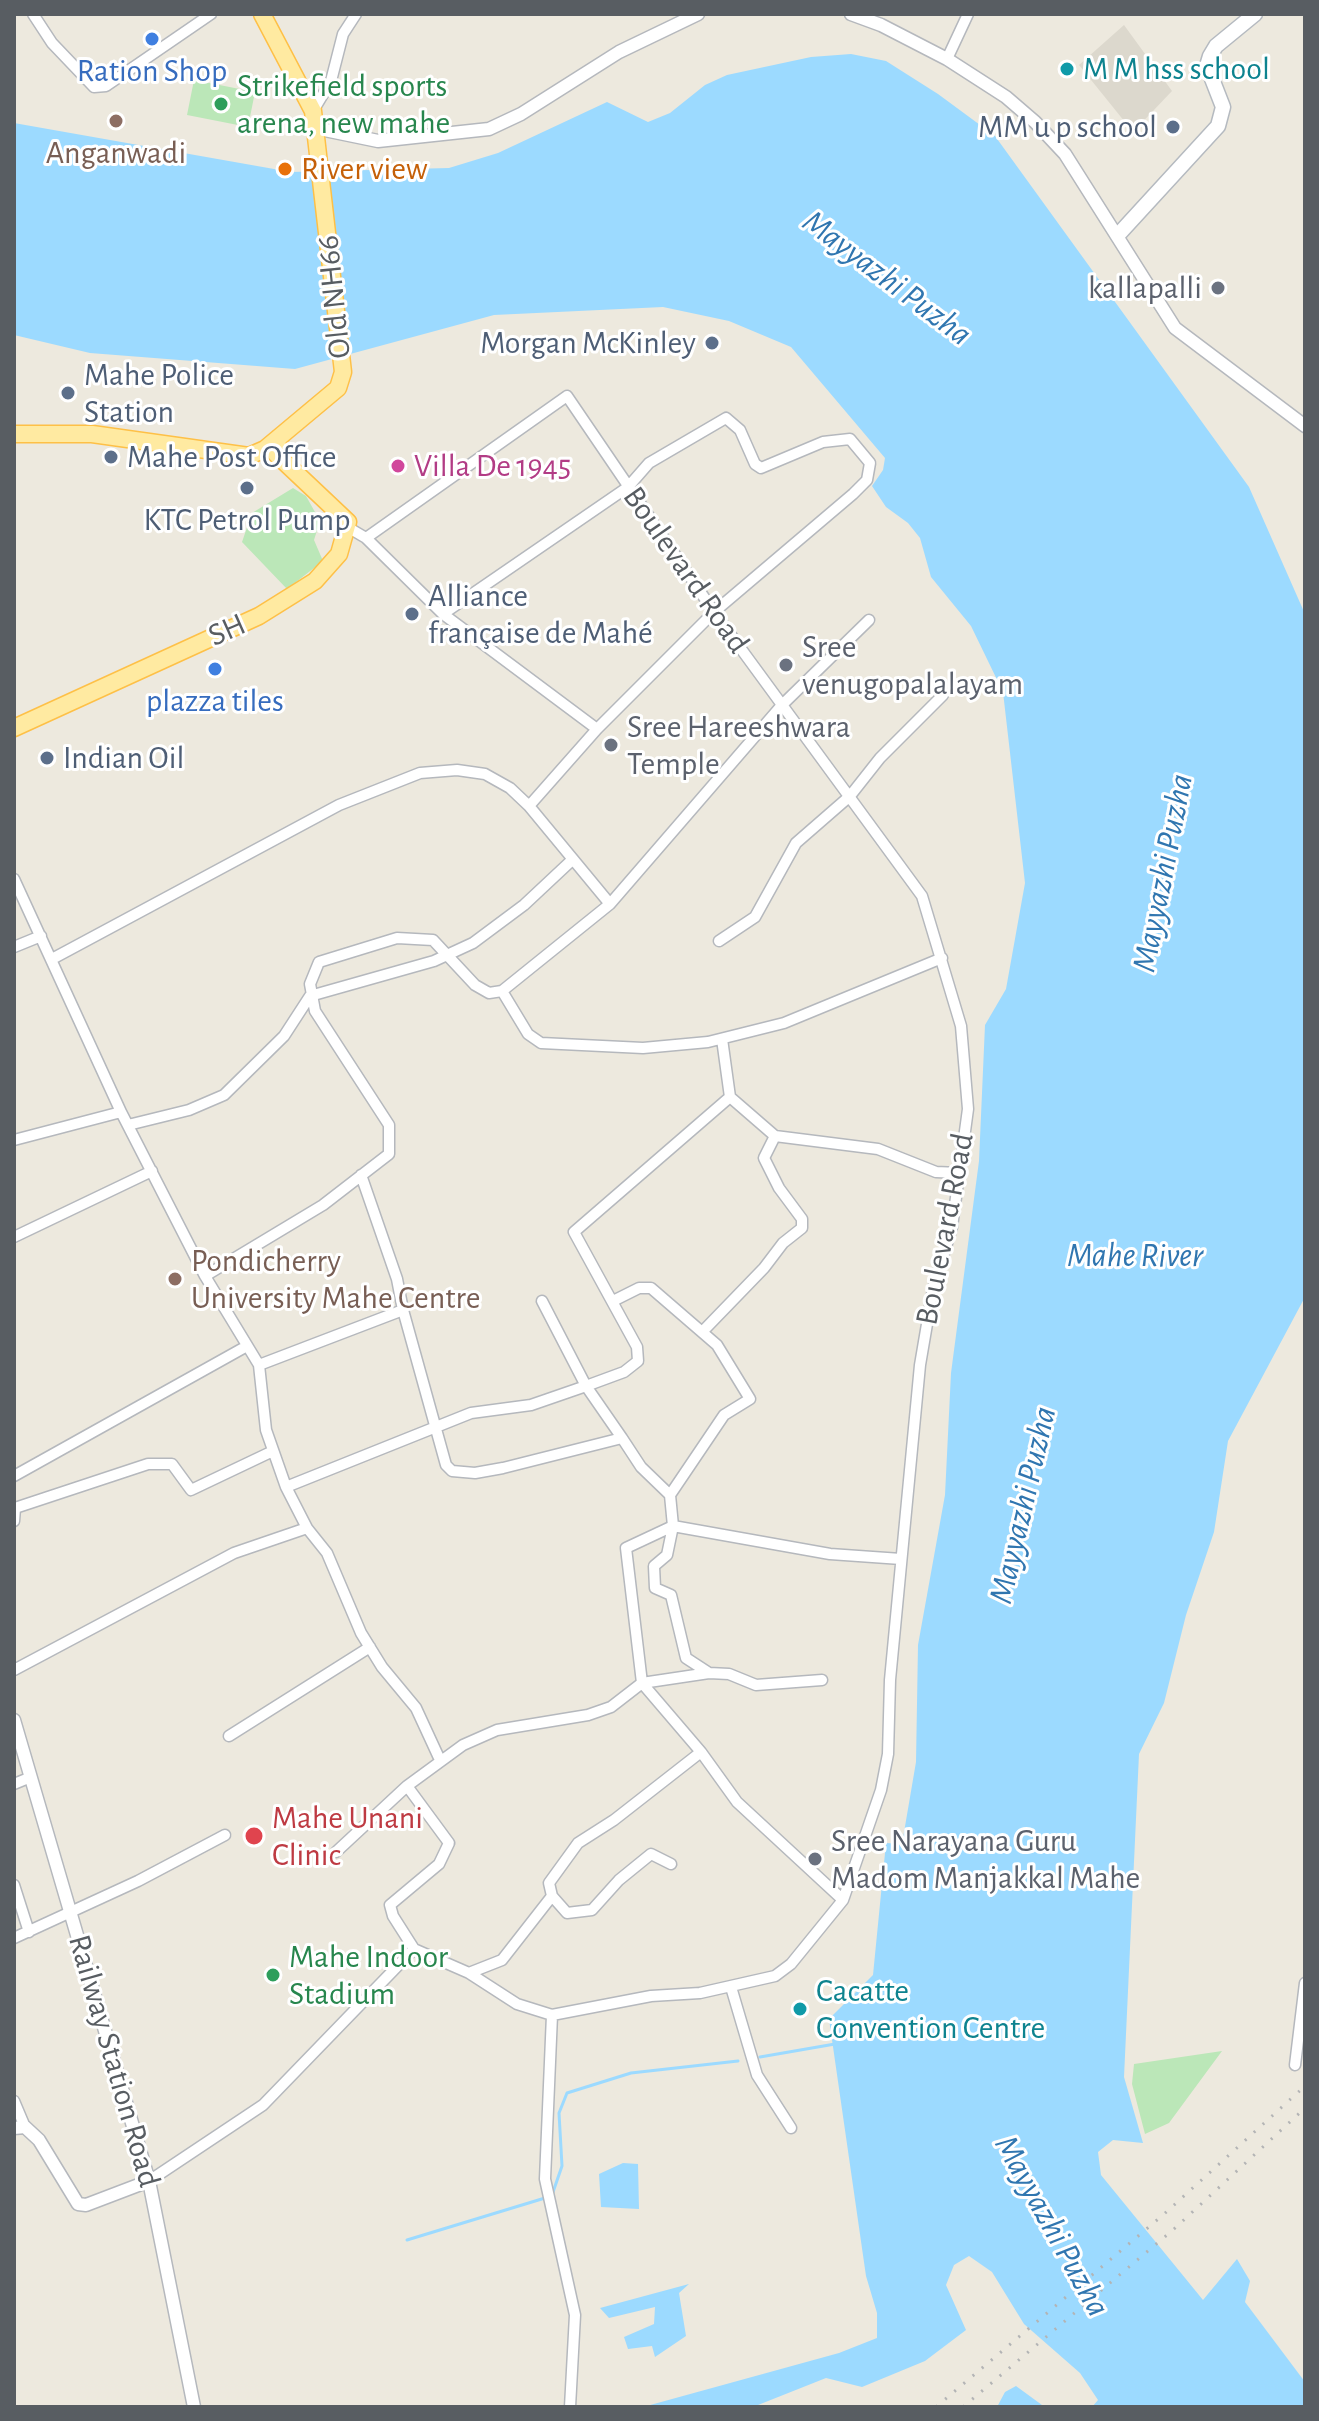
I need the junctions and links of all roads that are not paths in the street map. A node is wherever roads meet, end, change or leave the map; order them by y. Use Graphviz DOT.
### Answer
graph roads {
  1 [pos="33,14"];
  2 [pos="211,14"];
  3 [pos="262,14"];
  4 [pos="356,14"];
  5 [pos="698,14"];
  6 [pos="851,14"];
  7 [pos="968,14"];
  8 [pos="1255,14"];
  9 [pos="947,59"];
  10 [pos="313,111"];
  11 [pos="315,128"];
  12 [pos="1118,235"];
  13 [pos="1305,426"];
  14 [pos="14,434"];
  15 [pos="278,438"];
  16 [pos="249,456"];
  17 [pos="301,480"];
  18 [pos="628,487"];
  19 [pos="349,528"];
  20 [pos="366,538"];
  21 [pos="714,612"];
  22 [pos="443,614"];
  23 [pos="869,620"];
  24 [pos="943,695"];
  25 [pos="782,705"];
  26 [pos="14,728"];
  27 [pos="597,729"];
  28 [pos="850,796"];
  29 [pos="529,806"];
  30 [pos="571,861"];
  31 [pos="14,879"];
  32 [pos="610,904"];
  33 [pos="41,936"];
  34 [pos="719,941"];
  35 [pos="14,947"];
  36 [pos="447,955"];
  37 [pos="942,958"];
  38 [pos="52,959"];
  39 [pos="502,991"];
  40 [pos="310,996"];
  41 [pos="722,1039"];
  42 [pos="730,1097"];
  43 [pos="121,1112"];
  44 [pos="128,1125"];
  45 [pos="775,1136"];
  46 [pos="14,1140"];
  47 [pos="152,1171"];
  48 [pos="959,1173"];
  49 [pos="361,1175"];
  50 [pos="14,1237"];
  51 [pos="205,1276"];
  52 [pos="542,1301"];
  53 [pos="613,1301"];
  54 [pos="403,1310"];
  55 [pos="704,1330"];
  56 [pos="247,1346"];
  57 [pos="259,1365"];
  58 [pos="586,1386"];
  59 [pos="435,1425"];
  60 [pos="622,1438"];
  61 [pos="273,1451"];
  62 [pos="14,1476"];
  63 [pos="286,1487"];
  64 [pos="670,1495"];
  65 [pos="14,1521"];
  66 [pos="673,1526"];
  67 [pos="307,1528"];
  68 [pos="901,1559"];
  69 [pos="370,1647"];
  70 [pos="14,1670"];
  71 [pos="709,1673"];
  72 [pos="822,1680"];
  73 [pos="642,1683"];
  74 [pos="14,1720"];
  75 [pos="229,1736"];
  76 [pos="701,1752"];
  77 [pos="440,1760"];
  78 [pos="31,1777"];
  79 [pos="14,1784"];
  80 [pos="407,1786"];
  81 [pos="225,1835"];
  82 [pos="336,1852"];
  83 [pos="671,1864"];
  84 [pos="14,1885"];
  85 [pos="552,1896"];
  86 [pos="843,1900"];
  87 [pos="71,1909"];
  88 [pos="29,1932"];
  89 [pos="14,1938"];
  90 [pos="414,1949"];
  91 [pos="469,1973"];
  92 [pos="1305,1983"];
  93 [pos="731,1987"];
  94 [pos="552,2015"];
  95 [pos="1295,2065"];
  96 [pos="14,2101"];
  97 [pos="20,2128"];
  98 [pos="791,2128"];
  99 [pos="149,2181"];
  100 [pos="194,2407"];
  101 [pos="570,2407"];
  1 -- 2 [label="street"];
  3 -- 10 [label="main road, Old NH66"];
  4 -- 10 [label="street"];
  5 -- 11 [label="street"];
  6 -- 9 [label="street"];
  7 -- 9 [label="street"];
  8 -- 12 [label="main road"];
  9 -- 12 [label="street"];
  10 -- 11 [label="main road, Old NH66"];
  11 -- 15 [label="main road, Old NH66"];
  12 -- 13 [label="street"];
  14 -- 16 [label="main road"];
  15 -- 16 [label="main road, Old NH66"];
  15 -- 17 [label="main road"];
  16 -- 17 [label="main road"];
  17 -- 19 [label="main road"];
  18 -- 20 [label="street, Boulevard Road"];
  18 -- 21 [label="street, Boulevard Road"];
  18 -- 21 [label="street"];
  18 -- 22 [label="street"];
  19 -- 20 [label="street"];
  19 -- 26 [label="main road, SH"];
  20 -- 22 [label="street"];
  21 -- 25 [label="street, Boulevard Road"];
  21 -- 27 [label="street"];
  22 -- 27 [label="street"];
  23 -- 25 [label="street"];
  24 -- 28 [label="street"];
  25 -- 28 [label="street, Boulevard Road"];
  25 -- 32 [label="street"];
  27 -- 29 [label="street"];
  28 -- 34 [label="street"];
  28 -- 37 [label="street, Boulevard Road"];
  29 -- 30 [label="street"];
  29 -- 38 [label="street"];
  30 -- 32 [label="street"];
  30 -- 36 [label="street"];
  31 -- 33 [label="street"];
  32 -- 39 [label="street"];
  33 -- 35 [label="street"];
  33 -- 38 [label="street"];
  36 -- 39 [label="street"];
  36 -- 40 [label="street"];
  36 -- 40 [label="street"];
  37 -- 41 [label="street"];
  37 -- 48 [label="street, Boulevard Road"];
  38 -- 43 [label="street"];
  39 -- 41 [label="street"];
  40 -- 44 [label="street"];
  40 -- 49 [label="street"];
  41 -- 42 [label="street"];
  42 -- 45 [label="street"];
  42 -- 53 [label="street"];
  43 -- 44 [label="street"];
  43 -- 46 [label="street"];
  44 -- 47 [label="street"];
  45 -- 48 [label="street"];
  45 -- 55 [label="street"];
  47 -- 50 [label="street"];
  47 -- 51 [label="street"];
  48 -- 68 [label="street, Boulevard Road"];
  49 -- 51 [label="street"];
  49 -- 54 [label="street"];
  51 -- 56 [label="street"];
  52 -- 58 [label="street"];
  53 -- 55 [label="street"];
  53 -- 58 [label="street"];
  54 -- 57 [label="street"];
  54 -- 59 [label="street"];
  55 -- 64 [label="street"];
  56 -- 57 [label="street"];
  56 -- 62 [label="street"];
  57 -- 61 [label="street"];
  58 -- 59 [label="street"];
  58 -- 60 [label="street"];
  59 -- 60 [label="street"];
  59 -- 63 [label="street"];
  60 -- 64 [label="street"];
  61 -- 63 [label="street"];
  61 -- 65 [label="street"];
  63 -- 67 [label="street"];
  64 -- 66 [label="street"];
  66 -- 68 [label="street"];
  66 -- 71 [label="street"];
  66 -- 73 [label="street"];
  67 -- 69 [label="street"];
  67 -- 70 [label="street"];
  68 -- 86 [label="street, Boulevard Road"];
  69 -- 75 [label="street"];
  69 -- 77 [label="street"];
  71 -- 72 [label="street"];
  71 -- 73 [label="street"];
  73 -- 76 [label="street"];
  73 -- 77 [label="street"];
  74 -- 78 [label="street, Railway Station Road"];
  76 -- 85 [label="street"];
  76 -- 86 [label="street"];
  77 -- 80 [label="street"];
  78 -- 79 [label="street"];
  78 -- 87 [label="street, Railway Station Road"];
  80 -- 82 [label="street"];
  80 -- 90 [label="street"];
  81 -- 87 [label="street"];
  83 -- 85 [label="street"];
  84 -- 88 [label="street"];
  85 -- 91 [label="street"];
  86 -- 93 [label="street"];
  87 -- 88 [label="street"];
  87 -- 99 [label="street, Railway Station Road"];
  88 -- 89 [label="street"];
  90 -- 91 [label="street"];
  90 -- 99 [label="street"];
  91 -- 94 [label="street"];
  92 -- 95 [label="street"];
  93 -- 94 [label="street"];
  93 -- 98 [label="street"];
  94 -- 101 [label="street"];
  96 -- 97 [label="street"];
  97 -- 99 [label="street"];
  99 -- 100 [label="street, Railway Station Road"];
}
